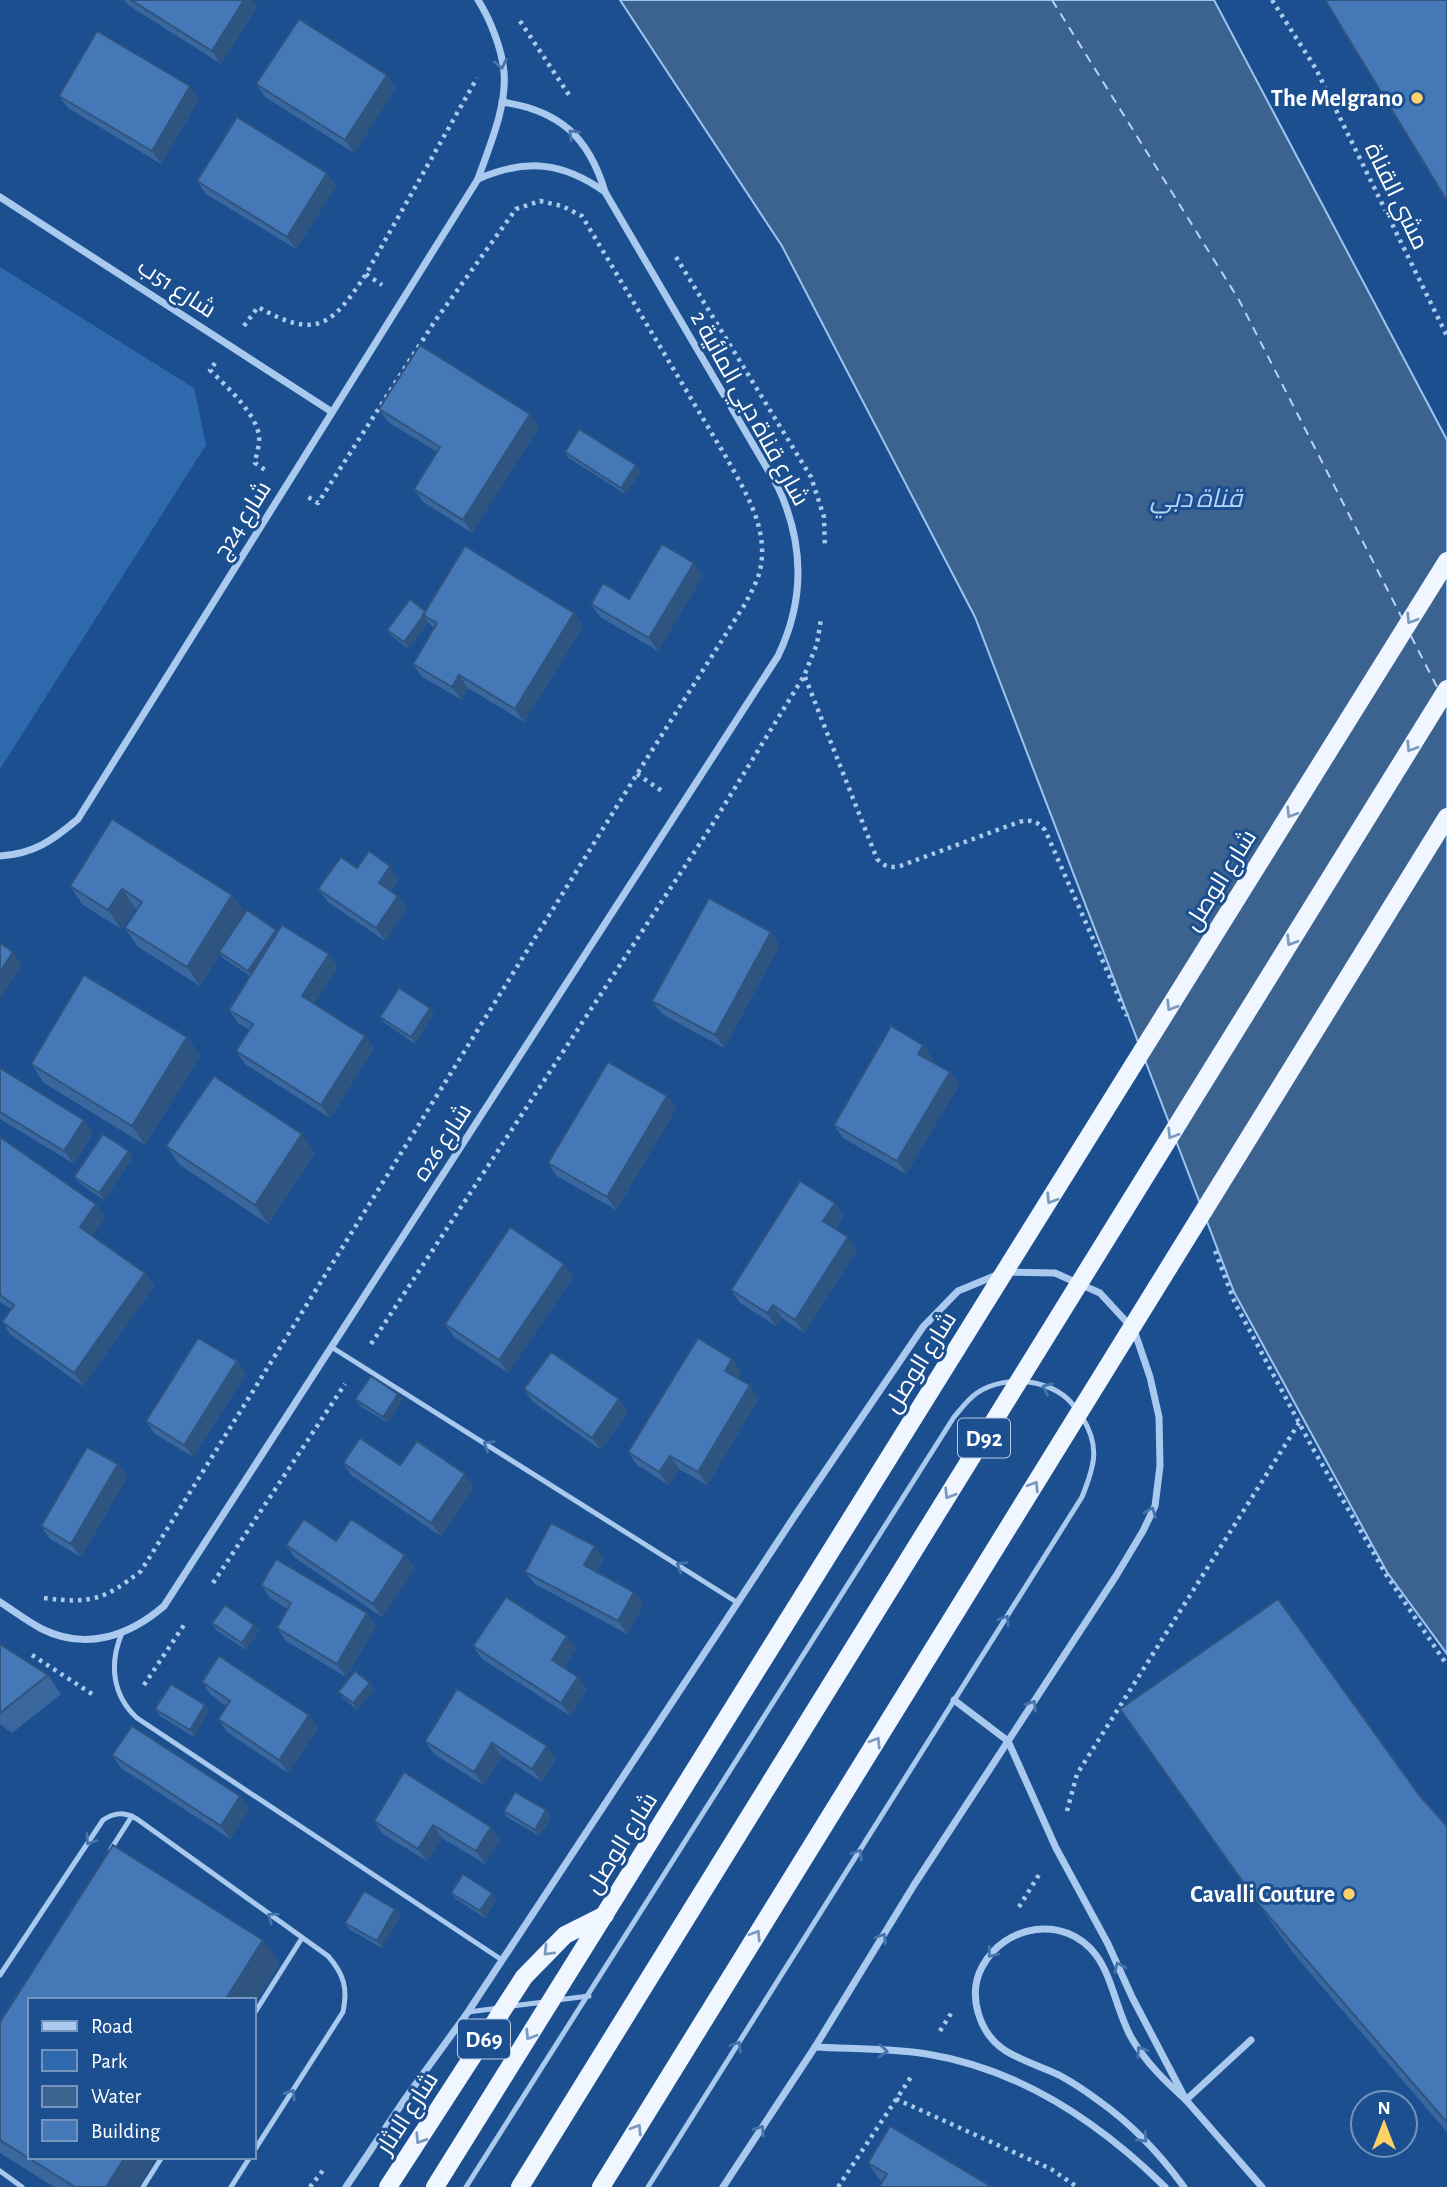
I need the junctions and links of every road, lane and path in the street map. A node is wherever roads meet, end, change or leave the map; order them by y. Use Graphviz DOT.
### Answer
graph roads {
  1 [pos="478,0"];
  2 [pos="1272,0"];
  3 [pos="496,44"];
  4 [pos="502,102"];
  5 [pos="478,179"];
  6 [pos="605,192"];
  7 [pos="0,197"];
  8 [pos="1447,335"];
  9 [pos="229,345"];
  10 [pos="332,412"];
  11 [pos="287,484"];
  12 [pos="1447,561"];
  13 [pos="778,656"];
  14 [pos="804,676"];
  15 [pos="1447,689"];
  16 [pos="1447,817"];
  17 [pos="0,856"];
  18 [pos="333,1348"];
  19 [pos="359,1364"];
  20 [pos="1300,1423"];
  21 [pos="206,1593"];
  22 [pos="0,1602"];
  23 [pos="738,1603"];
  24 [pos="190,1616"];
  25 [pos="25,1618"];
  26 [pos="122,1633"];
  27 [pos="954,1700"];
  28 [pos="128,1708"];
  29 [pos="1008,1741"];
  30 [pos="132,1816"];
  31 [pos="1056,1847"];
  32 [pos="110,1851"];
  33 [pos="605,1915"];
  34 [pos="1013,1916"];
  35 [pos="302,1938"];
  36 [pos="502,1960"];
  37 [pos="0,1975"];
  38 [pos="589,1996"];
  39 [pos="955,2008"];
  40 [pos="256,2011"];
  41 [pos="468,2012"];
  42 [pos="1251,2040"];
  43 [pos="815,2047"];
  44 [pos="926,2053"];
  45 [pos="897,2099"];
  46 [pos="1186,2101"];
  47 [pos="256,2148"];
  48 [pos="161,2159"];
  49 [pos="249,2159"];
  50 [pos="0,2171"];
  51 [pos="22,2187"];
  52 [pos="143,2187"];
  53 [pos="231,2187"];
  54 [pos="346,2187"];
  55 [pos="388,2187"];
  56 [pos="435,2187"];
  57 [pos="466,2187"];
  58 [pos="520,2187"];
  59 [pos="601,2187"];
  60 [pos="648,2187"];
  61 [pos="723,2187"];
  62 [pos="838,2187"];
  63 [pos="1077,2187"];
  64 [pos="1165,2187"];
  65 [pos="1184,2187"];
  66 [pos="1262,2187"];
  1 -- 3 [label="street"];
  2 -- 8 [label="path, مشي القناة"];
  3 -- 4 [label="street, one-way"];
  3 -- 9 [label="path"];
  4 -- 5 [label="street"];
  6 -- 4 [label="street, شارع قناة دبي المائية 2, one-way"];
  5 -- 6 [label="street, شارع قناة دبي المائية 2"];
  5 -- 10 [label="street, شارع 24ج"];
  6 -- 13 [label="street, شارع قناة دبي المائية 2"];
  7 -- 9 [label="street, شارع 51ب"];
  9 -- 10 [label="street, شارع 51ب"];
  9 -- 11 [label="path"];
  10 -- 11 [label="street, شارع 24ج"];
  11 -- 17 [label="street, شارع 24ج"];
  11 -- 25 [label="path"];
  12 -- 33 [label="main road, شارع الوصل, one-way, bridge"];
  13 -- 18 [label="street, شارع 26ه"];
  14 -- 19 [label="path"];
  15 -- 58 [label="main road, D92, one-way, bridge"];
  59 -- 16 [label="main road, D92, one-way, bridge"];
  18 -- 19 [label="lane"];
  18 -- 26 [label="street, شارع 26ه"];
  19 -- 21 [label="path"];
  23 -- 19 [label="lane, one-way"];
  20 -- 31 [label="path"];
  22 -- 25 [label="street, شارع 26ه"];
  29 -- 23 [label="street, one-way"];
  23 -- 36 [label="street"];
  24 -- 28 [label="path"];
  25 -- 26 [label="street, شارع 26ه"];
  25 -- 28 [label="path"];
  26 -- 28 [label="lane"];
  27 -- 29 [label="street"];
  27 -- 38 [label="lane, one-way"];
  60 -- 27 [label="lane, one-way"];
  28 -- 36 [label="lane"];
  29 -- 31 [label="street"];
  43 -- 29 [label="street, one-way"];
  30 -- 32 [label="lane"];
  35 -- 30 [label="lane, one-way"];
  30 -- 37 [label="lane, one-way"];
  31 -- 34 [label="path"];
  46 -- 31 [label="street, one-way"];
  33 -- 55 [label="main road, شارع الاثار / D69, one-way, bridge"];
  33 -- 56 [label="main road, شارع الوصل, one-way, bridge"];
  35 -- 40 [label="lane"];
  47 -- 35 [label="lane, one-way"];
  36 -- 41 [label="street"];
  38 -- 41 [label="lane"];
  38 -- 57 [label="lane"];
  39 -- 44 [label="path"];
  41 -- 54 [label="street"];
  42 -- 46 [label="street"];
  43 -- 44 [label="street, one-way"];
  61 -- 43 [label="street, one-way"];
  44 -- 45 [label="path"];
  44 -- 64 [label="street"];
  45 -- 62 [label="path"];
  45 -- 63 [label="path"];
  46 -- 65 [label="street, one-way"];
  46 -- 66 [label="street"];
  48 -- 52 [label="lane"];
  49 -- 53 [label="lane"];
  50 -- 51 [label="lane"];
}
